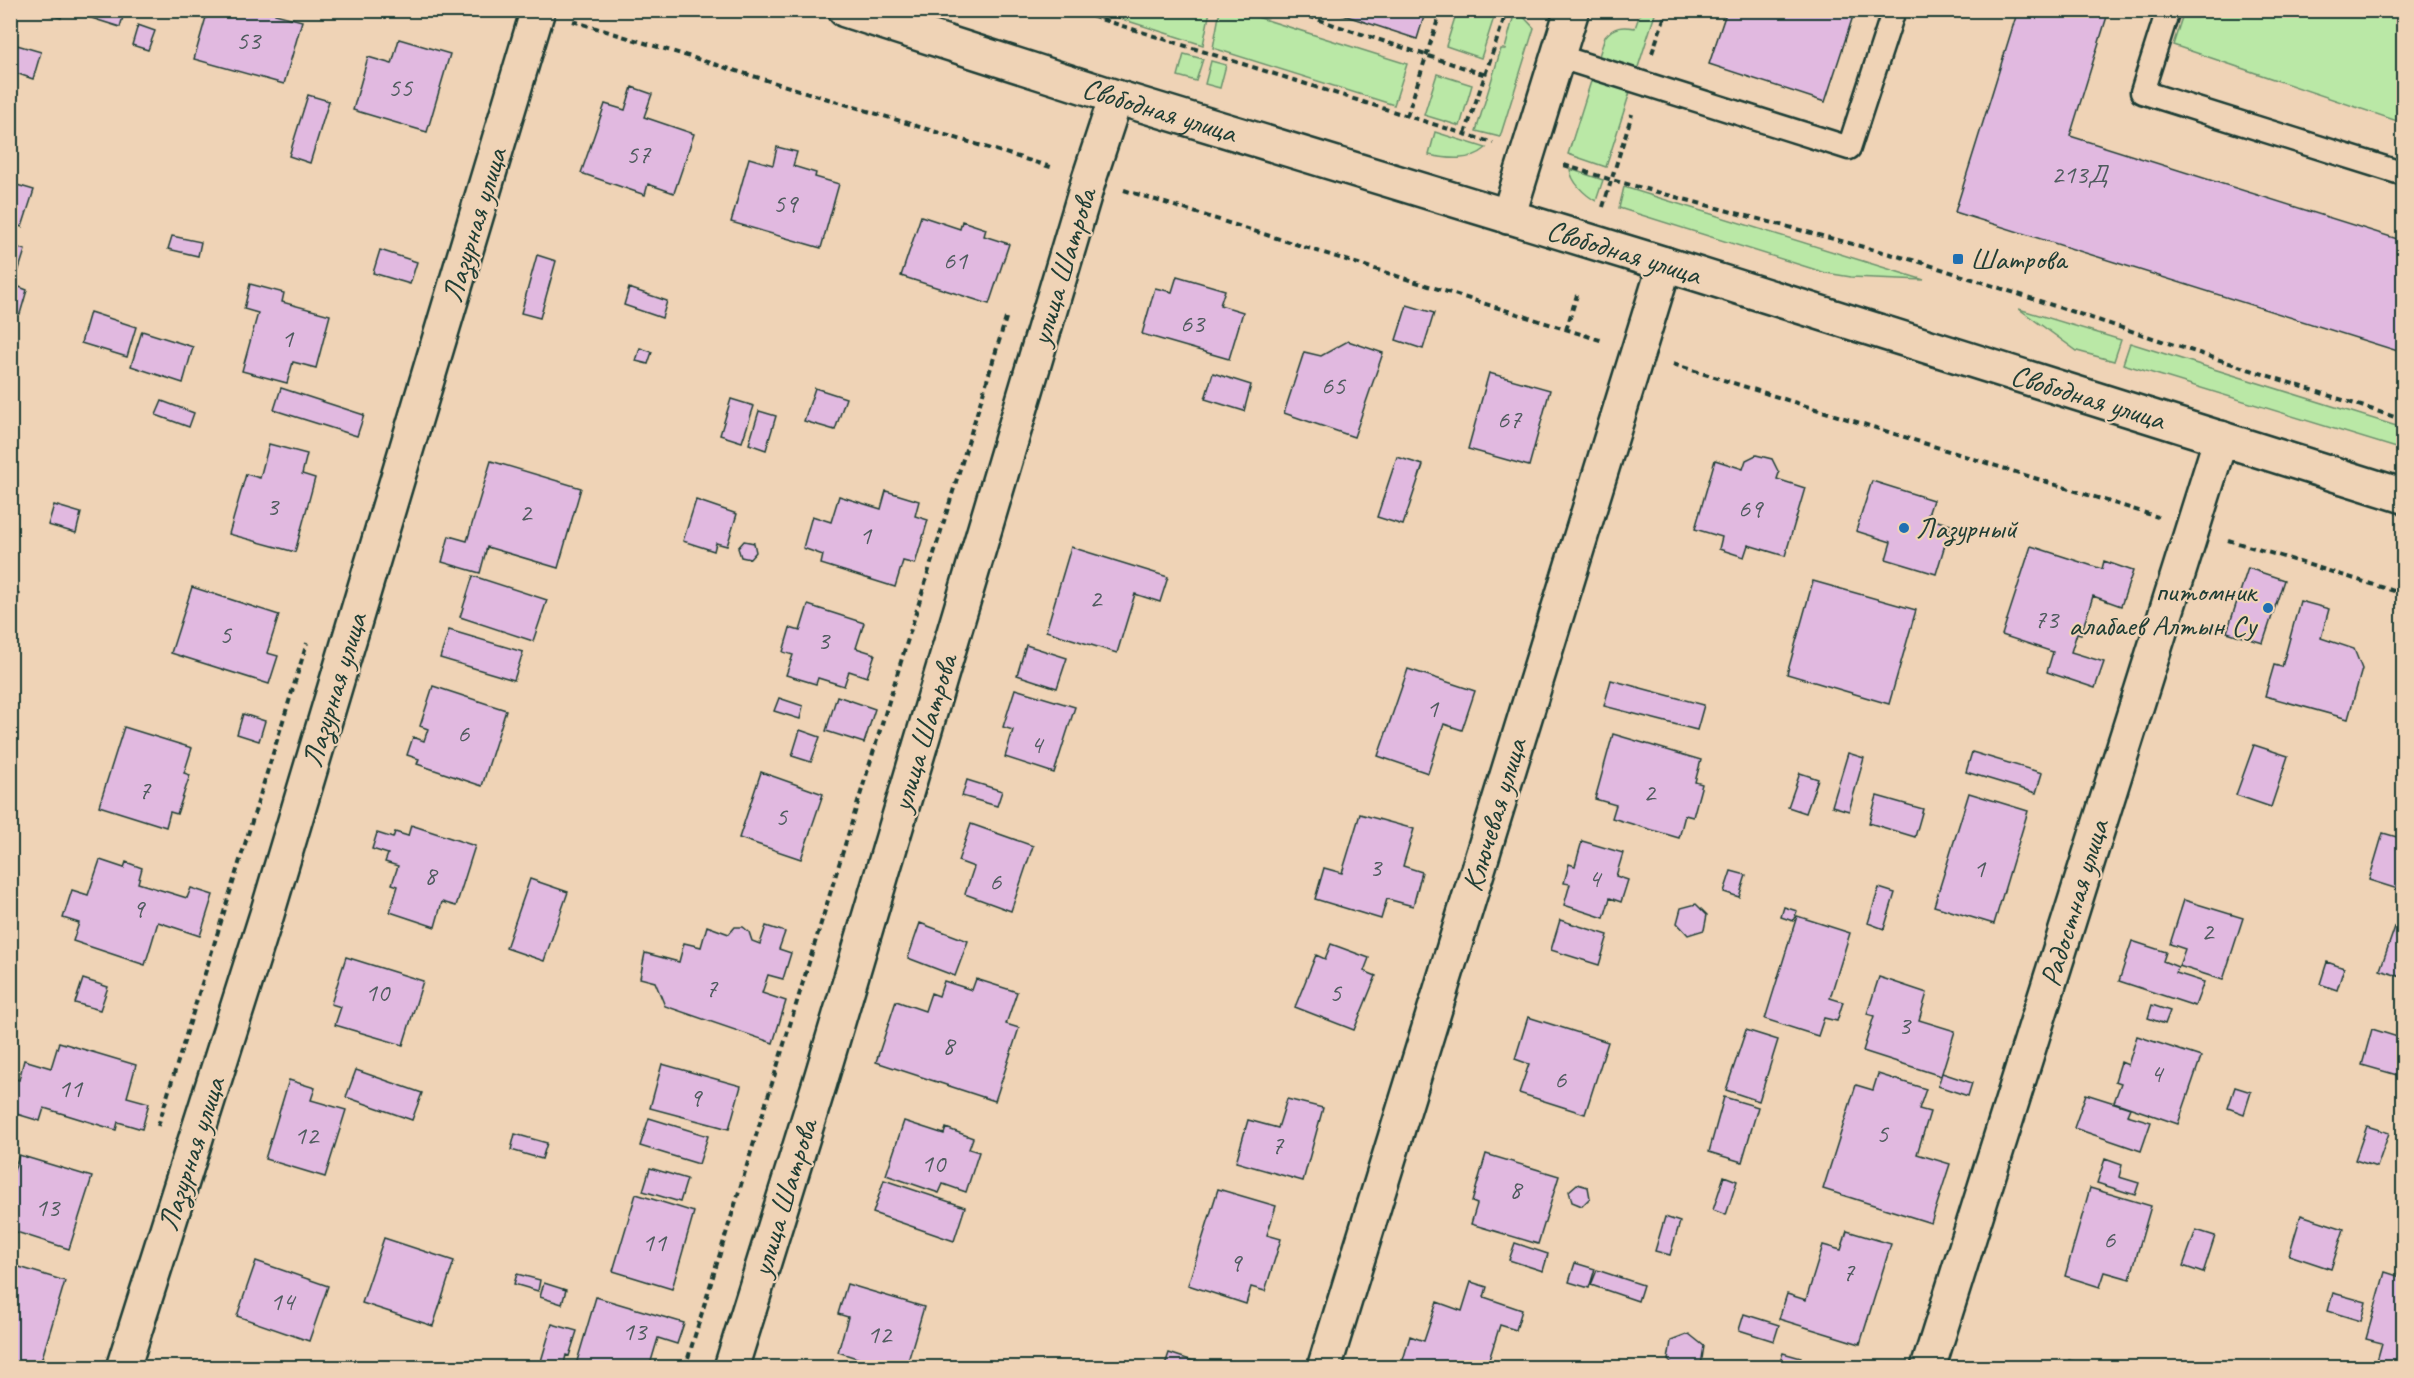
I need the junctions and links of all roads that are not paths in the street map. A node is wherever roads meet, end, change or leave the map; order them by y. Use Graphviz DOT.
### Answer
graph roads {
  1 [pos="538,10"];
  2 [pos="845,10"];
  3 [pos="1572,10"];
  4 [pos="1894,10"];
  5 [pos="2168,10"];
  6 [pos="1557,56"];
  7 [pos="1116,97"];
  8 [pos="2403,174"];
  9 [pos="1508,217"];
  10 [pos="1665,264"];
  11 [pos="2221,438"];
  12 [pos="2403,496"];
  13 [pos="123,1368"];
  14 [pos="731,1368"];
  15 [pos="1324,1368"];
  16 [pos="1928,1368"];
  1 -- 13 [label="street, Лазурная улица"];
  2 -- 7 [label="street, Свободная улица"];
  3 -- 6 [label="street"];
  4 -- 6 [label="lane"];
  5 -- 8 [label="lane"];
  6 -- 9 [label="street"];
  7 -- 9 [label="street, Свободная улица"];
  7 -- 14 [label="street, улица Шатрова"];
  9 -- 10 [label="street, Свободная улица"];
  10 -- 11 [label="street, Свободная улица"];
  10 -- 15 [label="street, Ключевая улица"];
  11 -- 12 [label="street, Свободная улица"];
  11 -- 16 [label="street, Радостная улица"];
}
